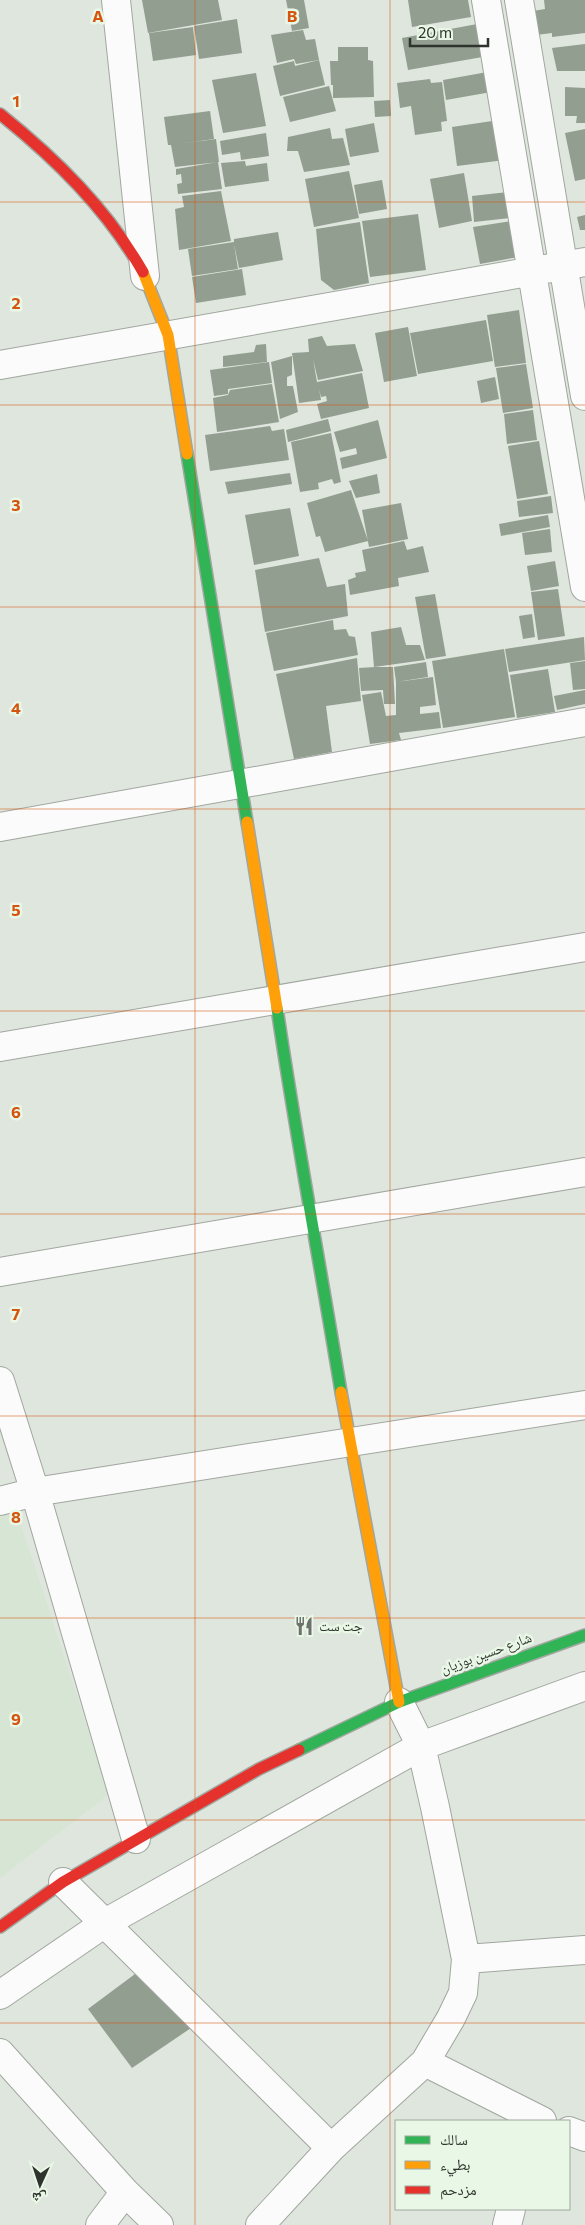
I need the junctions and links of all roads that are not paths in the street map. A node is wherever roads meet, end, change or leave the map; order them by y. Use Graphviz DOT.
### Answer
graph roads {
  1 [pos="116,0"];
  2 [pos="486,0"];
  3 [pos="519,0"];
  4 [pos="2,110"];
  5 [pos="574,263"];
  6 [pos="533,270"];
  7 [pos="145,276"];
  8 [pos="168,335"];
  9 [pos="0,364"];
  10 [pos="585,396"];
  11 [pos="585,587"];
  12 [pos="585,722"];
  13 [pos="239,784"];
  14 [pos="0,826"];
  15 [pos="585,947"];
  16 [pos="276,999"];
  17 [pos="0,1047"];
  18 [pos="585,1172"];
  19 [pos="312,1218"];
  20 [pos="0,1272"];
  21 [pos="0,1381"];
  22 [pos="585,1405"];
  23 [pos="349,1442"];
  24 [pos="35,1492"];
  25 [pos="0,1501"];
  26 [pos="585,1635"];
  27 [pos="585,1686"];
  28 [pos="399,1702"];
  29 [pos="421,1746"];
  30 [pos="136,1840"];
  31 [pos="63,1882"];
  32 [pos="105,1923"];
  33 [pos="0,1927"];
  34 [pos="585,1950"];
  35 [pos="466,1959"];
  36 [pos="0,1995"];
  37 [pos="0,2053"];
  38 [pos="425,2062"];
  39 [pos="537,2120"];
  40 [pos="570,2131"];
  41 [pos="585,2137"];
  42 [pos="331,2148"];
  43 [pos="124,2192"];
  44 [pos="511,2210"];
  45 [pos="100,2225"];
  46 [pos="159,2225"];
  47 [pos="260,2225"];
  48 [pos="506,2225"];
  1 -- 7 [label="street"];
  2 -- 6 [label="street"];
  3 -- 5 [label="street"];
  4 -- 7 [label="main road"];
  5 -- 6 [label="street"];
  5 -- 10 [label="street"];
  6 -- 8 [label="street"];
  6 -- 11 [label="street"];
  7 -- 8 [label="main road"];
  8 -- 9 [label="street"];
  8 -- 13 [label="main road"];
  12 -- 13 [label="street"];
  13 -- 14 [label="street"];
  13 -- 16 [label="main road"];
  15 -- 16 [label="street"];
  16 -- 17 [label="street"];
  16 -- 19 [label="main road"];
  18 -- 19 [label="street"];
  19 -- 20 [label="street"];
  19 -- 23 [label="main road"];
  21 -- 24 [label="street"];
  22 -- 23 [label="street"];
  23 -- 24 [label="street"];
  23 -- 28 [label="main road"];
  24 -- 25 [label="street"];
  24 -- 30 [label="street"];
  26 -- 28 [label="main road, شارع حسين بوزيان"];
  27 -- 29 [label="street"];
  28 -- 29 [label="street"];
  28 -- 30 [label="main road, شارع حسين بوزيان"];
  29 -- 32 [label="street"];
  29 -- 35 [label="street"];
  30 -- 31 [label="main road, شارع حسين بوزيان"];
  31 -- 32 [label="street"];
  31 -- 33 [label="main road, شارع حسين بوزيان"];
  32 -- 36 [label="street"];
  32 -- 42 [label="street"];
  34 -- 35 [label="street"];
  35 -- 38 [label="street"];
  37 -- 43 [label="street"];
  38 -- 39 [label="street"];
  38 -- 42 [label="street"];
  40 -- 41 [label="street"];
  42 -- 47 [label="street"];
  43 -- 45 [label="street"];
  43 -- 46 [label="street"];
  44 -- 48 [label="street"];
}
